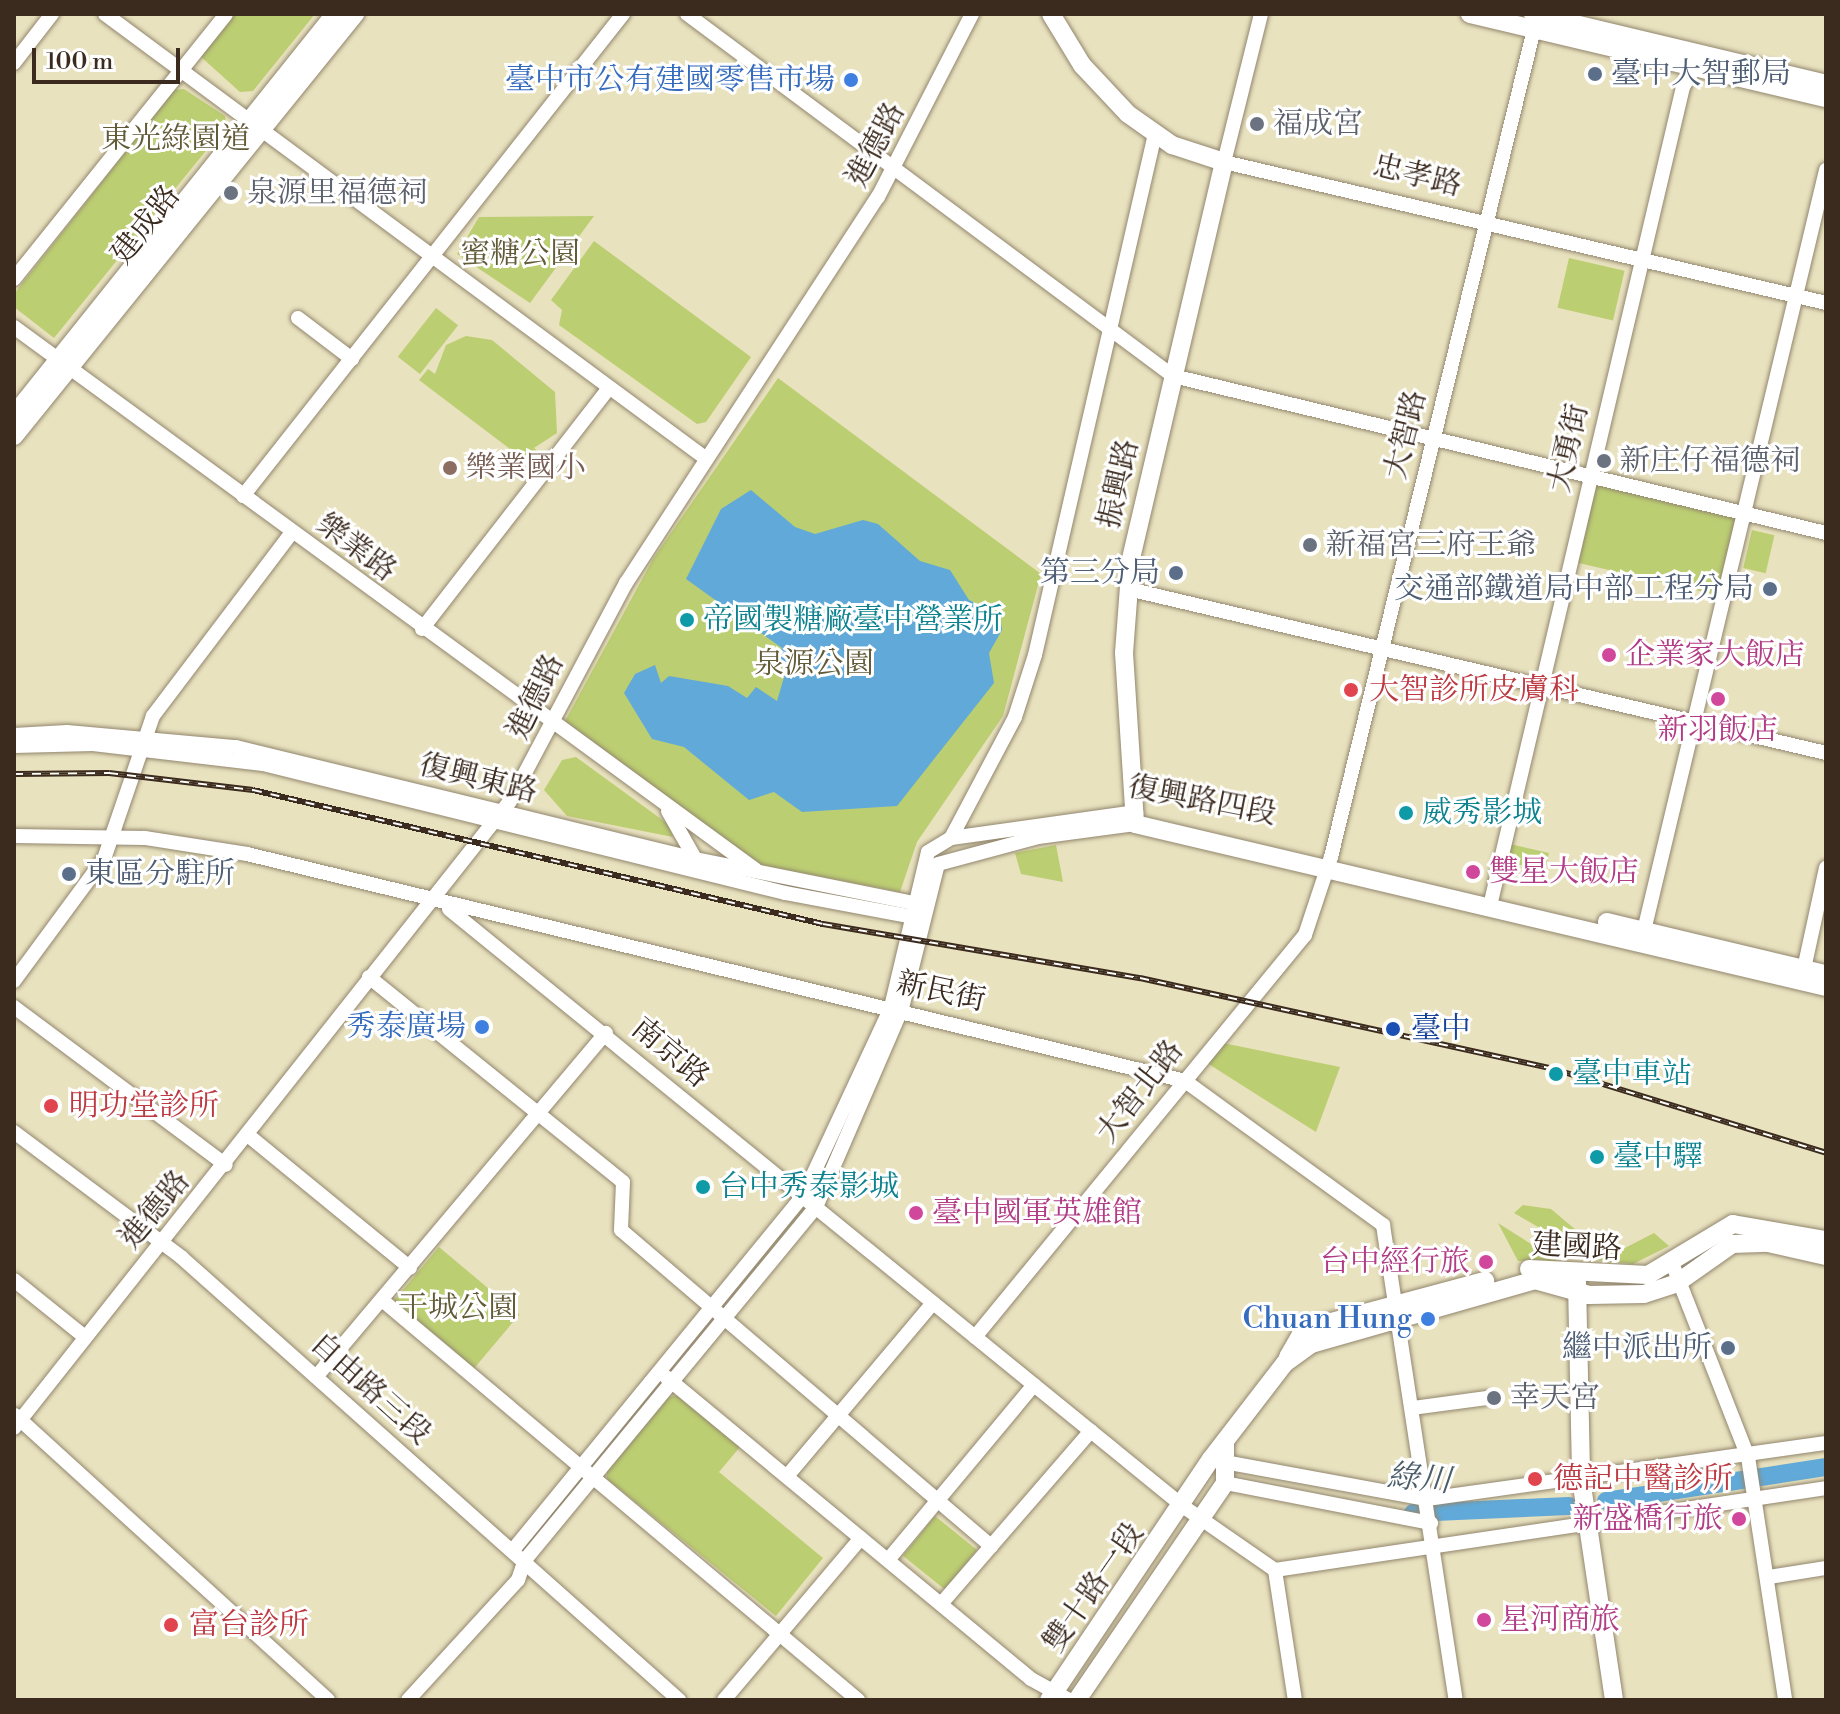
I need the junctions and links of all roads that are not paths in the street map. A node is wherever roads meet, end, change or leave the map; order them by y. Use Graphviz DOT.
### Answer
graph roads {
  1 [pos="52,14"];
  2 [pos="105,14"];
  3 [pos="226,14"];
  4 [pos="335,14"];
  5 [pos="355,14"];
  6 [pos="623,14"];
  7 [pos="687,14"];
  8 [pos="972,14"];
  9 [pos="1051,14"];
  10 [pos="1261,14"];
  11 [pos="1470,14"];
  12 [pos="1537,17"];
  13 [pos="1698,60"];
  14 [pos="14,63"];
  15 [pos="180,71"];
  16 [pos="1826,84"];
  17 [pos="1826,98"];
  18 [pos="252,123"];
  19 [pos="1155,134"];
  20 [pos="1224,162"];
  21 [pos="893,168"];
  22 [pos="1826,170"];
  23 [pos="1485,222"];
  24 [pos="433,257"];
  25 [pos="1642,260"];
  26 [pos="14,279"];
  27 [pos="1797,296"];
  28 [pos="1826,303"];
  29 [pos="298,318"];
  30 [pos="14,327"];
  31 [pos="1109,332"];
  32 [pos="352,359"];
  33 [pos="62,365"];
  34 [pos="1173,376"];
  35 [pos="609,388"];
  36 [pos="14,415"];
  37 [pos="14,436"];
  38 [pos="1432,437"];
  39 [pos="705,458"];
  40 [pos="1590,477"];
  41 [pos="243,496"];
  42 [pos="1744,512"];
  43 [pos="292,532"];
  44 [pos="1826,533"];
  45 [pos="1128,589"];
  46 [pos="422,629"];
  47 [pos="1383,649"];
  48 [pos="1540,685"];
  49 [pos="550,722"];
  50 [pos="1695,723"];
  51 [pos="14,735"];
  52 [pos="141,742"];
  53 [pos="14,746"];
  54 [pos="1826,753"];
  55 [pos="668,810"];
  56 [pos="496,816"];
  57 [pos="1136,818"];
  58 [pos="14,836"];
  59 [pos="114,836"];
  60 [pos="951,838"];
  61 [pos="695,859"];
  62 [pos="1330,862"];
  63 [pos="1826,868"];
  64 [pos="703,873"];
  65 [pos="760,873"];
  66 [pos="1491,901"];
  67 [pos="430,902"];
  68 [pos="446,906"];
  69 [pos="918,911"];
  70 [pos="1642,937"];
  71 [pos="1826,974"];
  72 [pos="1802,975"];
  73 [pos="369,977"];
  74 [pos="14,981"];
  75 [pos="1826,987"];
  76 [pos="14,1007"];
  77 [pos="896,1008"];
  78 [pos="606,1033"];
  79 [pos="1185,1081"];
  80 [pos="539,1114"];
  81 [pos="14,1132"];
  82 [pos="249,1136"];
  83 [pos="226,1165"];
  84 [pos="803,1196"];
  85 [pos="816,1207"];
  86 [pos="1826,1240"];
  87 [pos="159,1243"];
  88 [pos="1826,1256"];
  89 [pos="1672,1263"];
  90 [pos="410,1268"];
  91 [pos="14,1280"];
  92 [pos="1677,1283"];
  93 [pos="1578,1284"];
  94 [pos="382,1300"];
  95 [pos="933,1303"];
  96 [pos="1401,1311"];
  97 [pos="720,1313"];
  98 [pos="85,1337"];
  99 [pos="975,1337"];
  100 [pos="660,1371"];
  101 [pos="316,1377"];
  102 [pos="672,1382"];
  103 [pos="1034,1385"];
  104 [pos="1487,1398"];
  105 [pos="1413,1408"];
  106 [pos="839,1415"];
  107 [pos="16,1420"];
  108 [pos="1091,1431"];
  109 [pos="1225,1441"];
  110 [pos="1826,1443"];
  111 [pos="1211,1459"];
  112 [pos="1749,1462"];
  113 [pos="588,1472"];
  114 [pos="1228,1474"];
  115 [pos="788,1475"];
  116 [pos="1581,1482"];
  117 [pos="1826,1488"];
  118 [pos="1757,1498"];
  119 [pos="1427,1499"];
  120 [pos="938,1501"];
  121 [pos="1184,1507"];
  122 [pos="1202,1518"];
  123 [pos="1587,1520"];
  124 [pos="1431,1523"];
  125 [pos="861,1538"];
  126 [pos="991,1546"];
  127 [pos="1434,1546"];
  128 [pos="519,1555"];
  129 [pos="888,1560"];
  130 [pos="1826,1568"];
  131 [pos="1275,1570"];
  132 [pos="1769,1577"];
  133 [pos="941,1604"];
  134 [pos="781,1633"];
  135 [pos="1058,1697"];
  136 [pos="328,1700"];
  137 [pos="408,1700"];
  138 [pos="679,1700"];
  139 [pos="724,1700"];
  140 [pos="858,1700"];
  141 [pos="1077,1700"];
  142 [pos="1295,1700"];
  143 [pos="1456,1700"];
  144 [pos="1614,1700"];
  145 [pos="1785,1700"];
  1 -- 14 [label="street"];
  2 -- 15 [label="street"];
  3 -- 15 [label="street"];
  4 -- 18 [label="main road, 建成路"];
  5 -- 18 [label="main road, 建成路"];
  6 -- 24 [label="street"];
  7 -- 21 [label="street"];
  8 -- 21 [label="street, 進德路"];
  9 -- 19 [label="main road, 忠孝路"];
  10 -- 20 [label="street"];
  11 -- 12 [label="main road"];
  12 -- 13 [label="main road"];
  12 -- 23 [label="street, 大智路"];
  13 -- 16 [label="main road"];
  13 -- 17 [label="main road"];
  13 -- 25 [label="street, 大勇街"];
  15 -- 18 [label="street"];
  15 -- 26 [label="street"];
  18 -- 24 [label="street"];
  18 -- 33 [label="main road, 建成路"];
  19 -- 20 [label="main road, 忠孝路"];
  19 -- 31 [label="street"];
  20 -- 23 [label="street, 忠孝路"];
  20 -- 34 [label="main road, 振興路"];
  21 -- 31 [label="street"];
  21 -- 39 [label="street, 進德路"];
  22 -- 27 [label="street"];
  23 -- 25 [label="street, 忠孝路"];
  23 -- 38 [label="street, 大智路"];
  24 -- 32 [label="street"];
  24 -- 35 [label="street"];
  25 -- 27 [label="street, 忠孝路"];
  25 -- 40 [label="street, 大勇街"];
  27 -- 28 [label="street, 忠孝路"];
  27 -- 42 [label="street"];
  29 -- 32 [label="street"];
  30 -- 33 [label="street, 樂業路"];
  31 -- 34 [label="street"];
  31 -- 60 [label="street"];
  32 -- 41 [label="street"];
  33 -- 36 [label="main road, 建成路"];
  33 -- 37 [label="main road, 建成路"];
  33 -- 41 [label="street, 樂業路"];
  34 -- 38 [label="street"];
  34 -- 45 [label="main road, 振興路"];
  35 -- 39 [label="street"];
  35 -- 46 [label="street"];
  38 -- 40 [label="street"];
  38 -- 47 [label="street, 大智路"];
  39 -- 49 [label="street, 進德路"];
  40 -- 42 [label="street"];
  40 -- 48 [label="street, 大勇街"];
  41 -- 43 [label="street, 樂業路"];
  42 -- 44 [label="street"];
  42 -- 50 [label="street"];
  43 -- 46 [label="street, 樂業路"];
  43 -- 52 [label="street"];
  45 -- 47 [label="street"];
  45 -- 57 [label="main road, 振興路"];
  46 -- 49 [label="street, 樂業路"];
  47 -- 48 [label="street"];
  47 -- 62 [label="street, 大智路"];
  48 -- 50 [label="street"];
  48 -- 66 [label="street, 大勇街"];
  49 -- 55 [label="street, 樂業路"];
  49 -- 56 [label="street, 進德路"];
  50 -- 54 [label="street"];
  50 -- 70 [label="street"];
  51 -- 52 [label="street, 復興東路"];
  52 -- 53 [label="street, 復興東路"];
  52 -- 56 [label="street, 復興東路"];
  52 -- 59 [label="street"];
  55 -- 61 [label="street, 樂業路"];
  55 -- 65 [label="street, 樂業路"];
  56 -- 61 [label="street, 復興東路"];
  56 -- 64 [label="street, 復興東路"];
  56 -- 67 [label="street, 進德路"];
  57 -- 60 [label="street, 復興路四段"];
  57 -- 62 [label="main road, 復興路四段"];
  57 -- 69 [label="street, 復興路四段"];
  58 -- 59 [label="street, 南京路"];
  59 -- 67 [label="street, 南京路"];
  59 -- 74 [label="street"];
  60 -- 69 [label="street, 復興路四段"];
  61 -- 64 [label="street, 樂業路"];
  61 -- 65 [label="street, 復興東路"];
  62 -- 66 [label="main road, 復興路四段"];
  62 -- 79 [label="street, 大智北路"];
  63 -- 72 [label="street"];
  64 -- 69 [label="street, 復興東路"];
  65 -- 69 [label="street, 復興東路"];
  66 -- 70 [label="main road, 復興路四段"];
  67 -- 68 [label="street, 南京路"];
  67 -- 73 [label="street, 進德路"];
  68 -- 77 [label="street, 新民街"];
  68 -- 78 [label="street, 南京路"];
  69 -- 77 [label="street, 復興路四段"];
  70 -- 72 [label="main road, 復興路四段"];
  71 -- 72 [label="main road, 復興路四段"];
  72 -- 75 [label="main road, 復興路四段"];
  73 -- 80 [label="street"];
  73 -- 82 [label="street, 進德路"];
  76 -- 83 [label="street"];
  77 -- 79 [label="street, 新民街"];
  77 -- 84 [label="street, 復興路四段"];
  77 -- 85 [label="street, 復興路四段"];
  78 -- 80 [label="street"];
  78 -- 84 [label="street, 南京路"];
  79 -- 96 [label="street, 新民街"];
  79 -- 99 [label="street, 大智北路"];
  80 -- 90 [label="street"];
  80 -- 97 [label="street"];
  81 -- 87 [label="street, 自由路三段"];
  82 -- 83 [label="street, 進德路"];
  82 -- 90 [label="street"];
  83 -- 87 [label="street, 進德路"];
  84 -- 85 [label="street, 南京路"];
  84 -- 97 [label="street, 復興路四段"];
  85 -- 95 [label="street, 南京路"];
  85 -- 97 [label="street, 復興路四段"];
  86 -- 89 [label="main road, 建國路"];
  87 -- 98 [label="street, 進德路"];
  87 -- 101 [label="street, 自由路三段"];
  88 -- 92 [label="main road, 建國路"];
  89 -- 92 [label="street"];
  89 -- 93 [label="main road, 建國路"];
  90 -- 94 [label="street"];
  91 -- 98 [label="street"];
  92 -- 93 [label="main road, 建國路"];
  92 -- 112 [label="street"];
  93 -- 96 [label="main road, 建國路"];
  93 -- 116 [label="main road"];
  94 -- 101 [label="street"];
  94 -- 113 [label="street"];
  95 -- 99 [label="street, 南京路"];
  95 -- 106 [label="street"];
  96 -- 105 [label="street"];
  96 -- 109 [label="main road, 建國路"];
  97 -- 100 [label="street"];
  97 -- 102 [label="street"];
  97 -- 106 [label="street"];
  98 -- 107 [label="street, 進德路"];
  99 -- 103 [label="street, 南京路"];
  100 -- 102 [label="street"];
  100 -- 113 [label="street"];
  101 -- 128 [label="street, 自由路三段"];
  102 -- 113 [label="street"];
  102 -- 115 [label="street"];
  103 -- 108 [label="street, 南京路"];
  103 -- 120 [label="street"];
  104 -- 105 [label="street"];
  105 -- 119 [label="street"];
  106 -- 115 [label="street"];
  106 -- 120 [label="street"];
  107 -- 136 [label="street"];
  108 -- 121 [label="street, 南京路"];
  108 -- 126 [label="street"];
  109 -- 111 [label="main road, 建國路"];
  109 -- 114 [label="main road"];
  110 -- 112 [label="street"];
  111 -- 114 [label="street"];
  111 -- 121 [label="main road, 建國路"];
  112 -- 116 [label="street"];
  112 -- 118 [label="street"];
  113 -- 128 [label="street"];
  113 -- 134 [label="street"];
  114 -- 119 [label="street"];
  114 -- 122 [label="main road"];
  114 -- 124 [label="street"];
  115 -- 125 [label="street"];
  116 -- 119 [label="street"];
  116 -- 123 [label="main road"];
  117 -- 118 [label="street"];
  118 -- 123 [label="street"];
  118 -- 132 [label="street"];
  119 -- 124 [label="street"];
  120 -- 126 [label="street"];
  120 -- 129 [label="street"];
  121 -- 122 [label="street, 南京路"];
  121 -- 135 [label="main road, 雙十路一段"];
  122 -- 131 [label="street, 南京路"];
  122 -- 141 [label="main road, 雙十路一段"];
  123 -- 127 [label="street"];
  123 -- 144 [label="main road"];
  124 -- 127 [label="street"];
  125 -- 129 [label="street"];
  125 -- 134 [label="street"];
  126 -- 133 [label="street"];
  127 -- 131 [label="street"];
  127 -- 143 [label="street"];
  128 -- 137 [label="street"];
  128 -- 138 [label="street, 自由路三段"];
  129 -- 133 [label="street"];
  130 -- 132 [label="street"];
  131 -- 142 [label="street"];
  132 -- 145 [label="street"];
  133 -- 135 [label="street"];
  134 -- 139 [label="street"];
  134 -- 140 [label="street"];
}
